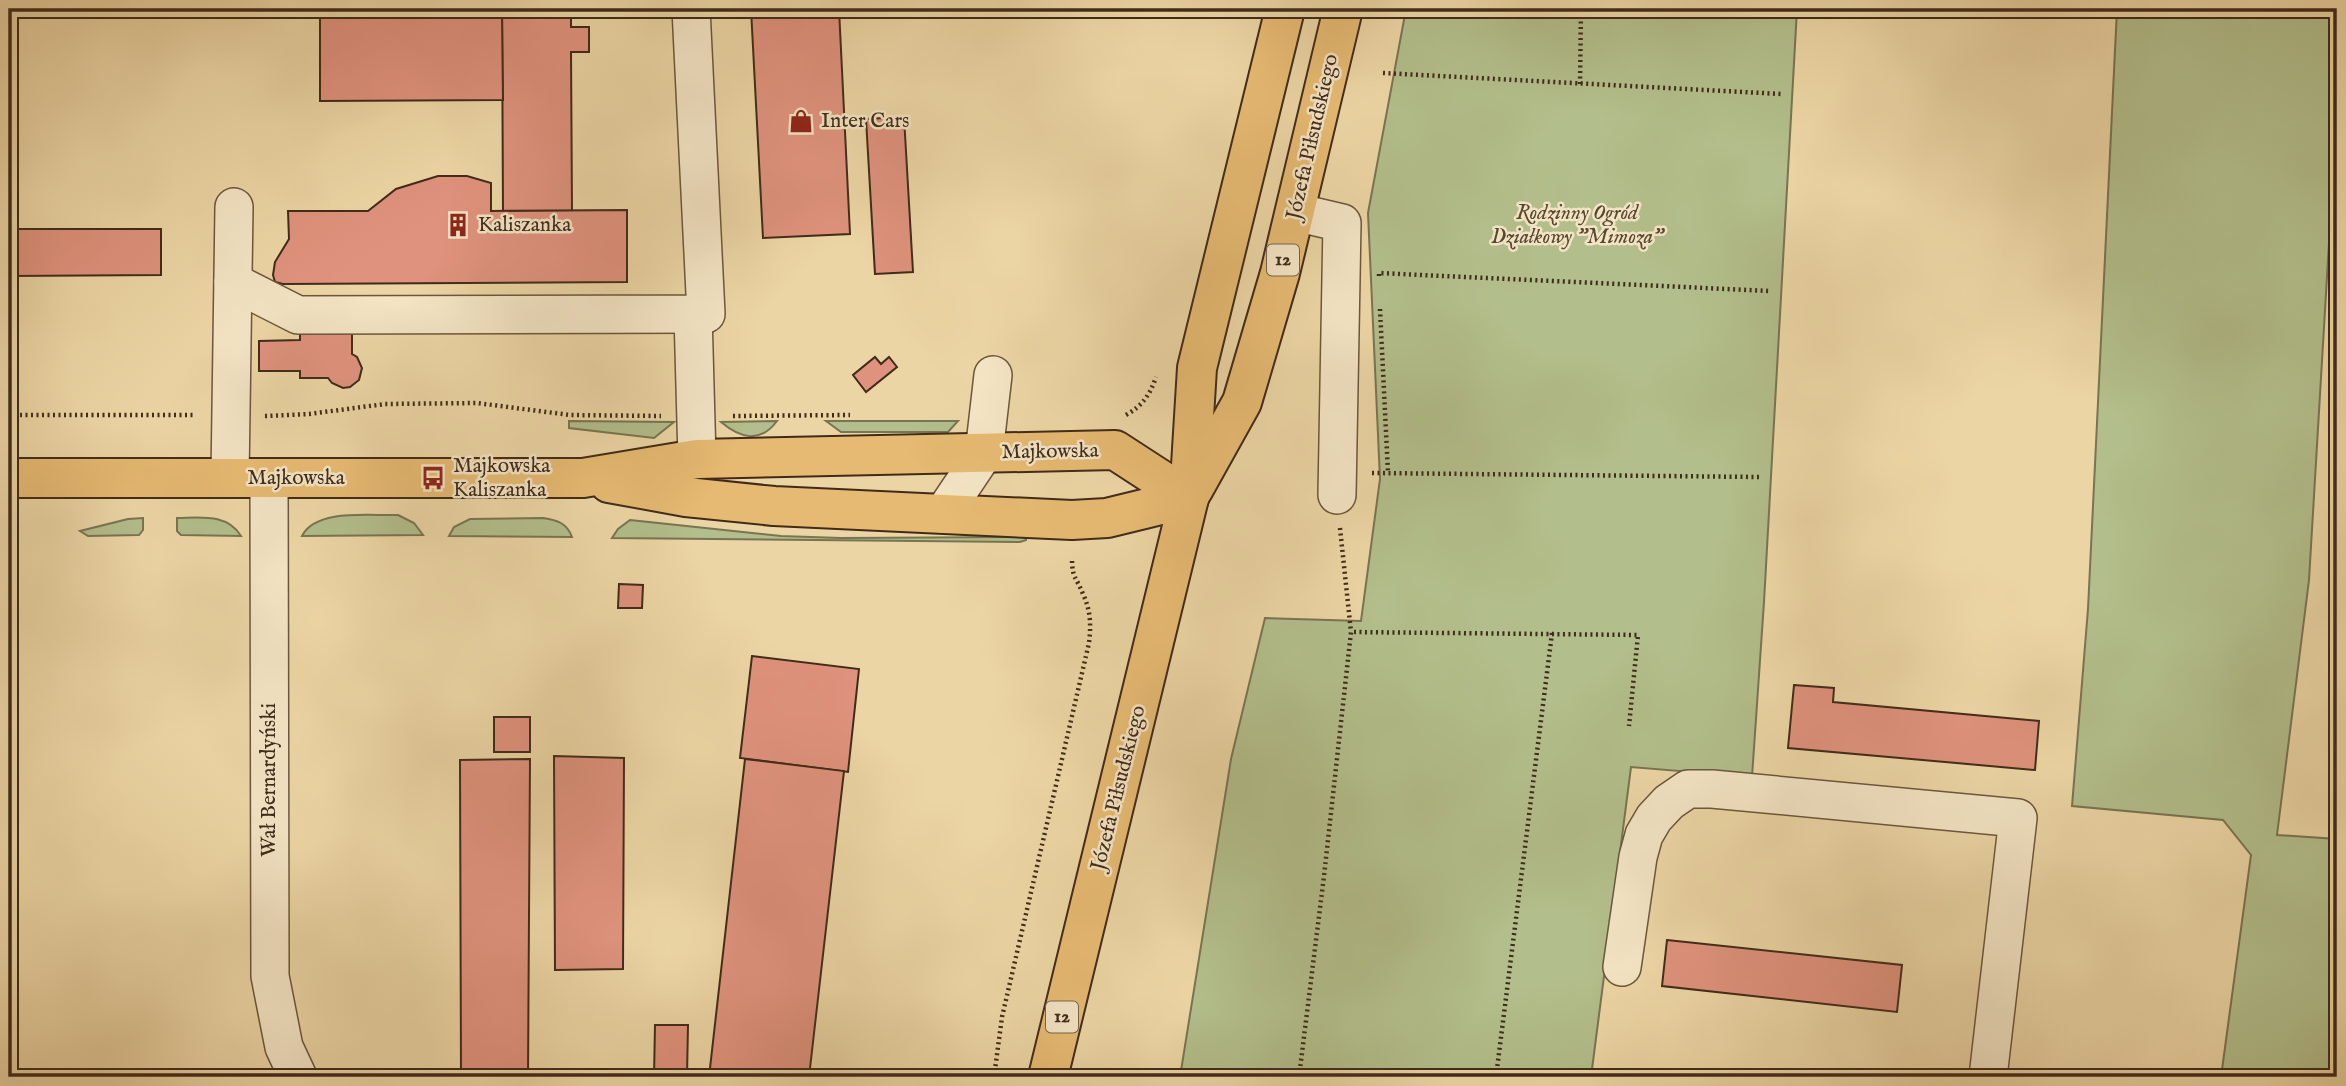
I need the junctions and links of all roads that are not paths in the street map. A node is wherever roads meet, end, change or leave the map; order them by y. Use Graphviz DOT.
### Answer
graph roads {
  1 [pos="691,9"];
  2 [pos="1285,9"];
  3 [pos="1343,9"];
  4 [pos="234,207"];
  5 [pos="1295,212"];
  6 [pos="233,282"];
  7 [pos="693,314"];
  8 [pos="993,375"];
  9 [pos="985,453"];
  10 [pos="697,459"];
  11 [pos="9,478"];
  12 [pos="230,478"];
  13 [pos="269,478"];
  14 [pos="583,478"];
  15 [pos="1337,483"];
  16 [pos="1189,498"];
  17 [pos="943,514"];
  18 [pos="1622,967"];
  19 [pos="298,1077"];
  20 [pos="1048,1077"];
  21 [pos="1989,1077"];
  1 -- 7 [label="street"];
  2 -- 16 [label="main road, Józefa Piłsudskiego / 12"];
  3 -- 5 [label="main road, Józefa Piłsudskiego / 12"];
  4 -- 6 [label="street"];
  5 -- 15 [label="street"];
  5 -- 16 [label="main road, Józefa Piłsudskiego / 12"];
  6 -- 7 [label="street"];
  6 -- 12 [label="street"];
  7 -- 10 [label="street"];
  8 -- 9 [label="street"];
  9 -- 10 [label="main road, Majkowska"];
  9 -- 16 [label="main road, Majkowska"];
  9 -- 17 [label="street"];
  10 -- 14 [label="main road, Majkowska"];
  11 -- 12 [label="main road, Majkowska"];
  12 -- 13 [label="main road, Majkowska"];
  13 -- 14 [label="main road, Majkowska"];
  13 -- 19 [label="street, Wał Bernardyński"];
  14 -- 17 [label="main road, Majkowska"];
  16 -- 17 [label="main road, Majkowska"];
  16 -- 20 [label="main road, Józefa Piłsudskiego / 12"];
  18 -- 21 [label="street"];
}
